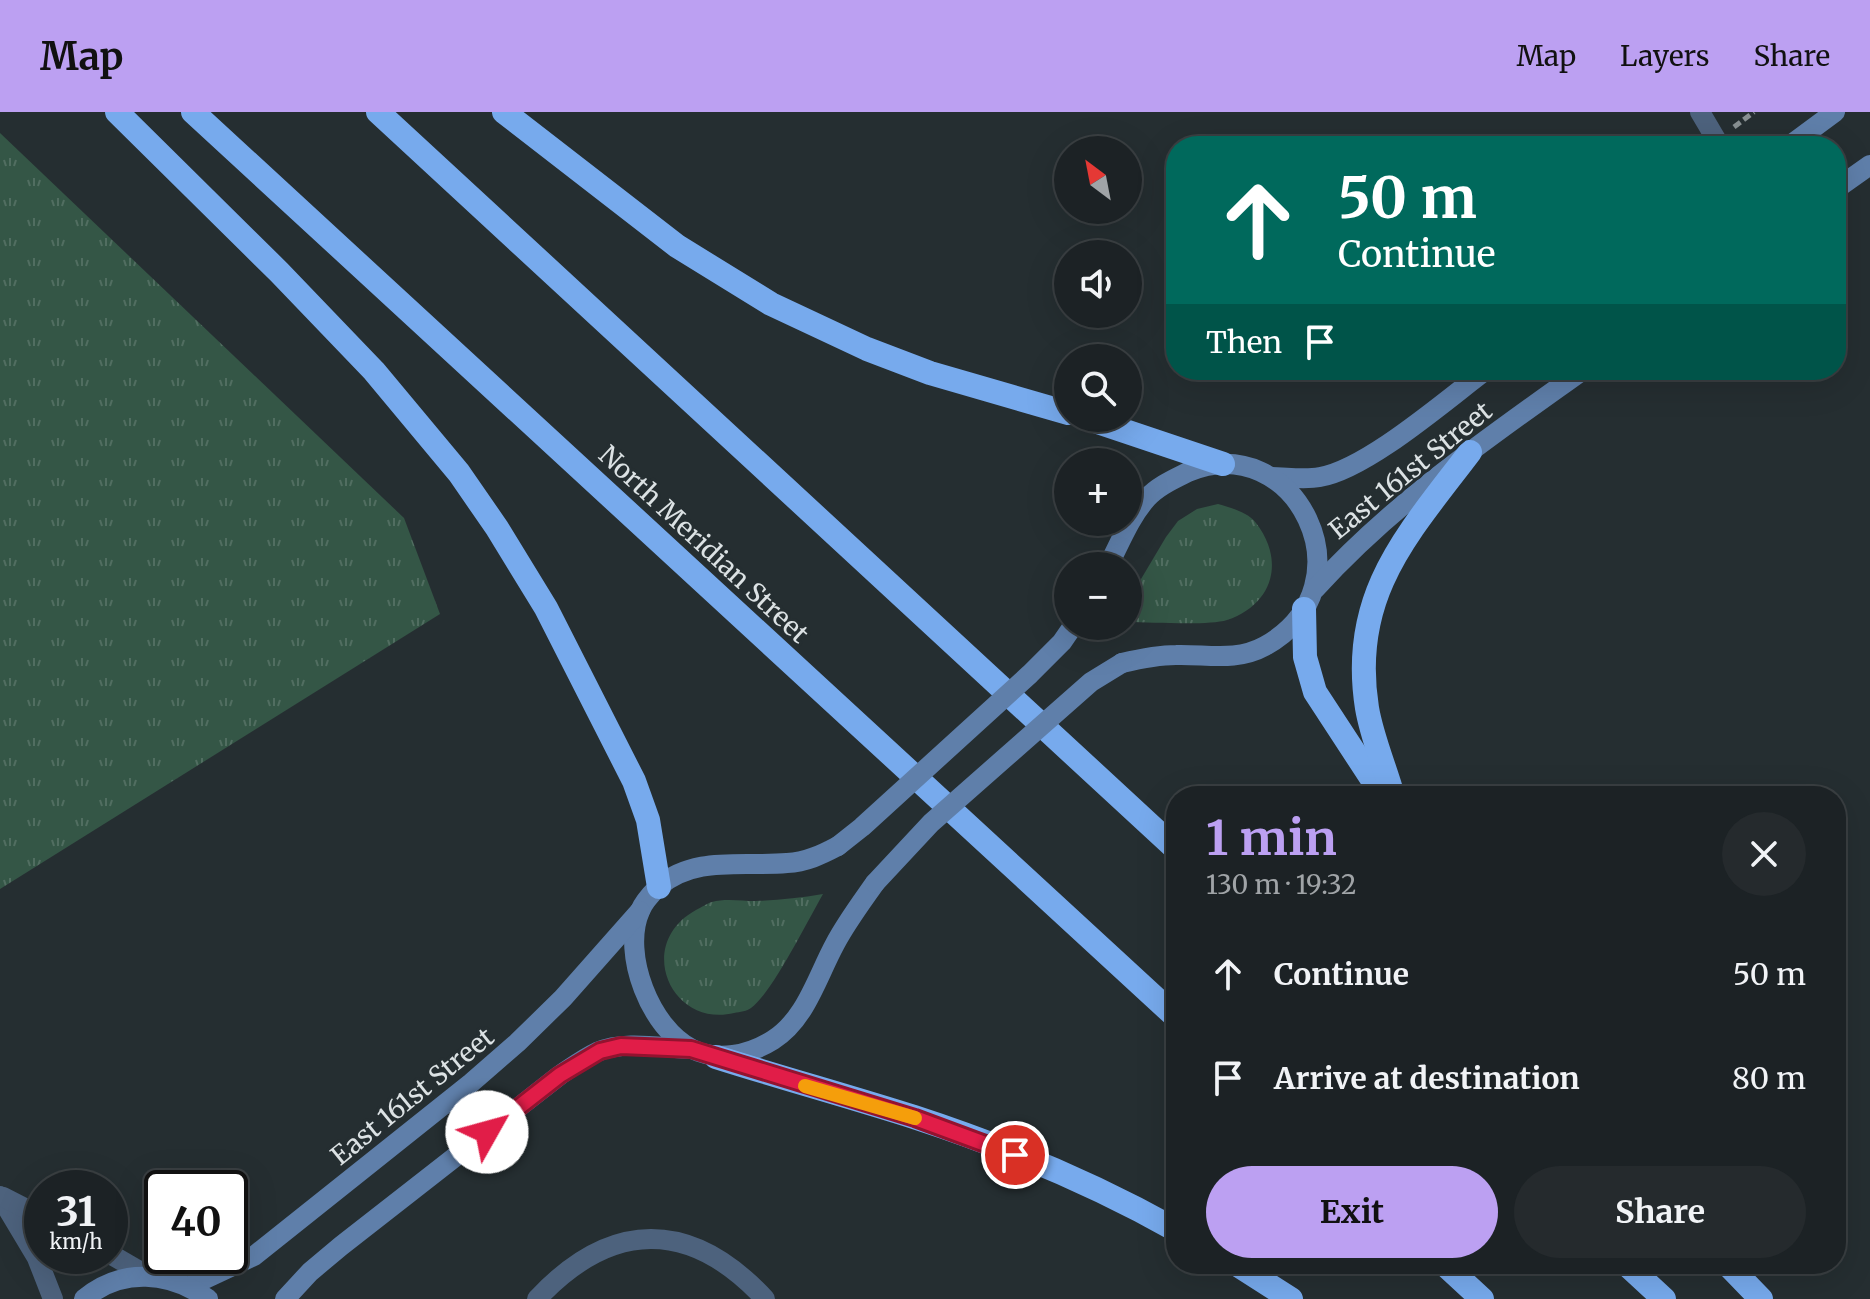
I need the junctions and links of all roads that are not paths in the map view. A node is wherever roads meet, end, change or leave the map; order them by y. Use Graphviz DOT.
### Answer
graph roads {
  1 [pos="117,112"];
  2 [pos="193,112"];
  3 [pos="378,112"];
  4 [pos="504,112"];
  5 [pos="1700,112"];
  6 [pos="1835,112"];
  7 [pos="1714,136"];
  8 [pos="1803,136"];
  9 [pos="1870,165"];
  10 [pos="1846,182"];
  11 [pos="1472,380"];
  12 [pos="1569,380"];
  13 [pos="1054,409"];
  14 [pos="1128,432"];
  15 [pos="1470,452"];
  16 [pos="1223,464"];
  17 [pos="1271,477"];
  18 [pos="1115,552"];
  19 [pos="1309,599"];
  20 [pos="1063,640"];
  21 [pos="1376,786"];
  22 [pos="1390,786"];
  23 [pos="1166,840"];
  24 [pos="659,887"];
  25 [pos="640,911"];
  26 [pos="1166,1008"];
  27 [pos="691,1049"];
  28 [pos="716,1057"];
  29 [pos="0,1195"];
  30 [pos="24,1208"];
  31 [pos="1166,1225"];
  32 [pos="128,1264"];
  33 [pos="1252,1274"];
  34 [pos="1455,1274"];
  35 [pos="1637,1274"];
  36 [pos="1737,1274"];
  37 [pos="148,1276"];
  38 [pos="190,1286"];
  39 [pos="53,1299"];
  40 [pos="84,1299"];
  41 [pos="208,1299"];
  42 [pos="285,1299"];
  43 [pos="537,1299"];
  44 [pos="765,1299"];
  45 [pos="1291,1299"];
  46 [pos="1482,1299"];
  47 [pos="1664,1299"];
  48 [pos="1761,1299"];
  1 -- 24 [label="highway"];
  2 -- 26 [label="highway, North Meridian Street"];
  3 -- 23 [label="highway"];
  4 -- 13 [label="highway"];
  5 -- 7 [label="street"];
  6 -- 8 [label="street"];
  9 -- 10 [label="street"];
  11 -- 17 [label="street, East 161st Street"];
  12 -- 15 [label="street, East 161st Street"];
  14 -- 16 [label="highway"];
  15 -- 19 [label="street, East 161st Street"];
  15 -- 22 [label="highway"];
  16 -- 17 [label="street"];
  16 -- 18 [label="street"];
  17 -- 19 [label="street"];
  19 -- 21 [label="highway"];
  19 -- 28 [label="street, East 161st Street, bridge"];
  20 -- 24 [label="street, bridge"];
  24 -- 25 [label="street, East 161st Street"];
  25 -- 27 [label="street"];
  25 -- 38 [label="street, East 161st Street"];
  27 -- 28 [label="street"];
  27 -- 42 [label="street"];
  28 -- 31 [label="highway"];
  29 -- 30 [label="street"];
  29 -- 39 [label="street"];
  32 -- 37 [label="street"];
  33 -- 45 [label="highway"];
  34 -- 46 [label="highway"];
  35 -- 47 [label="highway"];
  36 -- 48 [label="highway"];
  37 -- 38 [label="street"];
  37 -- 40 [label="street"];
  38 -- 41 [label="street"];
  43 -- 44 [label="street"];
}
